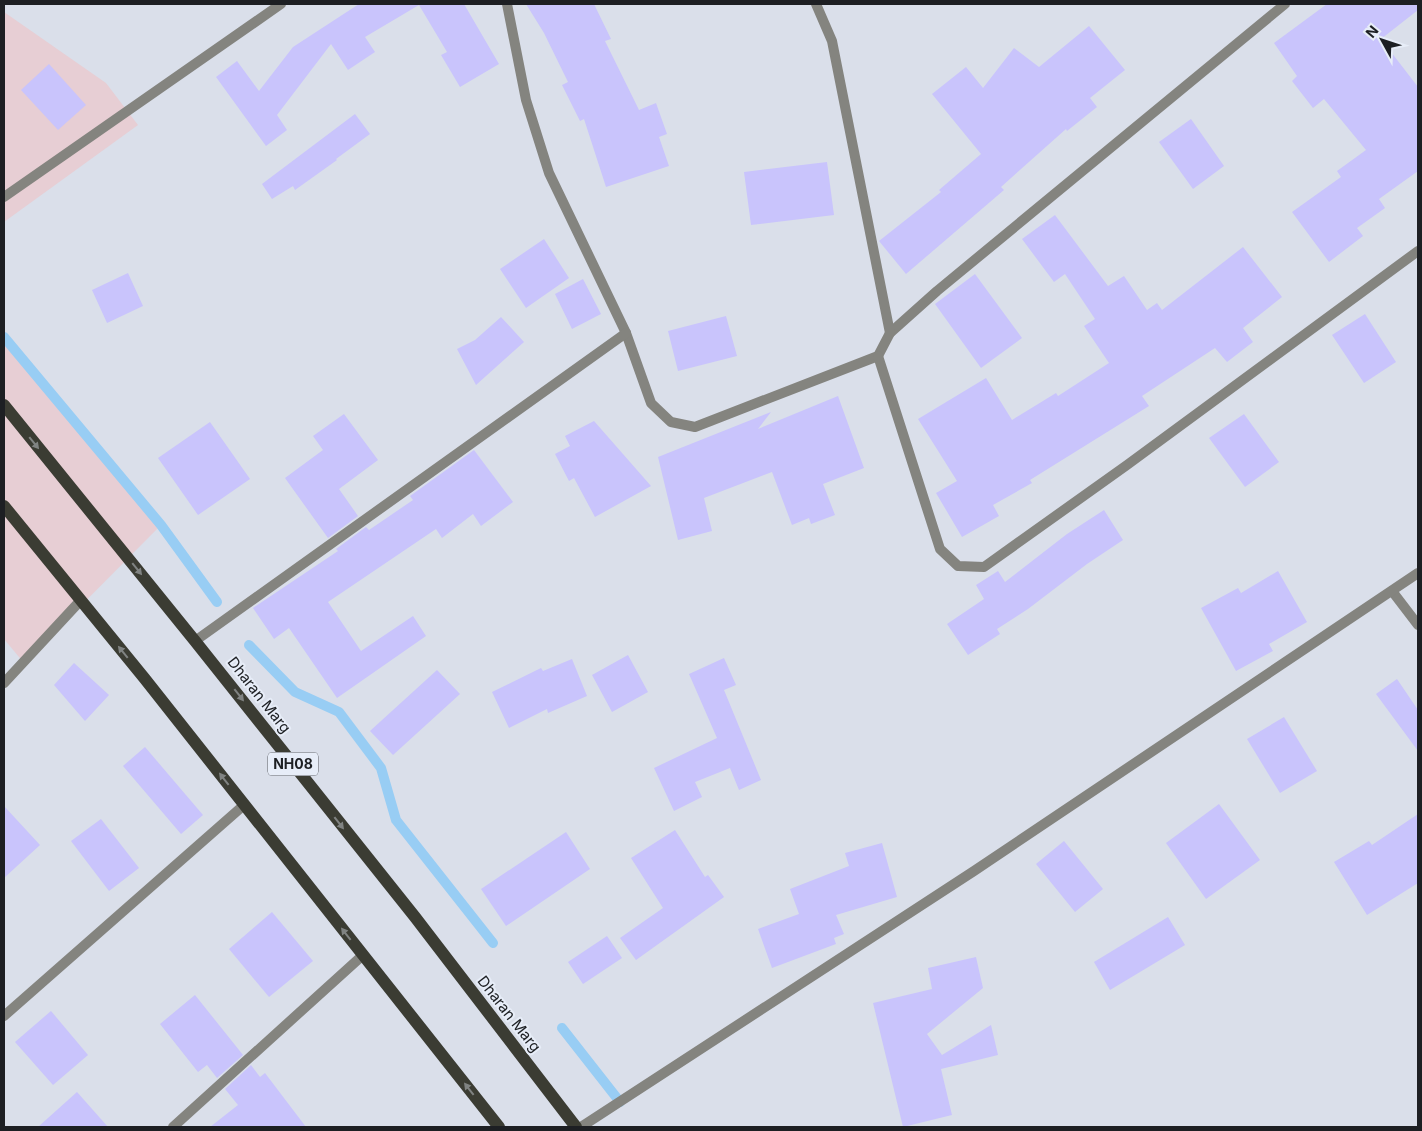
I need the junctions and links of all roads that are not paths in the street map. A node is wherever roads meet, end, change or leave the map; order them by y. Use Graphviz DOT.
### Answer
graph roads {
  1 [pos="281,4"];
  2 [pos="507,4"];
  3 [pos="816,4"];
  4 [pos="1285,4"];
  5 [pos="4,197"];
  6 [pos="1418,251"];
  7 [pos="626,333"];
  8 [pos="890,333"];
  9 [pos="878,356"];
  10 [pos="4,405"];
  11 [pos="4,506"];
  12 [pos="1418,574"];
  13 [pos="1392,591"];
  14 [pos="81,600"];
  15 [pos="1418,625"];
  16 [pos="196,641"];
  17 [pos="4,683"];
  18 [pos="244,805"];
  19 [pos="363,956"];
  20 [pos="4,1016"];
  21 [pos="173,1127"];
  22 [pos="500,1127"];
  23 [pos="576,1127"];
  24 [pos="581,1127"];
  1 -- 5 [label="street"];
  2 -- 7 [label="street"];
  3 -- 8 [label="street"];
  4 -- 8 [label="street"];
  6 -- 9 [label="street"];
  7 -- 9 [label="street"];
  7 -- 16 [label="street"];
  8 -- 9 [label="street"];
  10 -- 16 [label="main road, Dharan Marg / NH08, one-way"];
  11 -- 14 [label="main road"];
  12 -- 13 [label="street"];
  13 -- 15 [label="street"];
  13 -- 24 [label="street"];
  14 -- 17 [label="street"];
  18 -- 14 [label="main road, one-way"];
  16 -- 23 [label="main road, Dharan Marg / NH08, one-way"];
  19 -- 18 [label="main road, one-way"];
  18 -- 20 [label="street"];
  19 -- 21 [label="street"];
  22 -- 19 [label="main road, one-way"];
}
